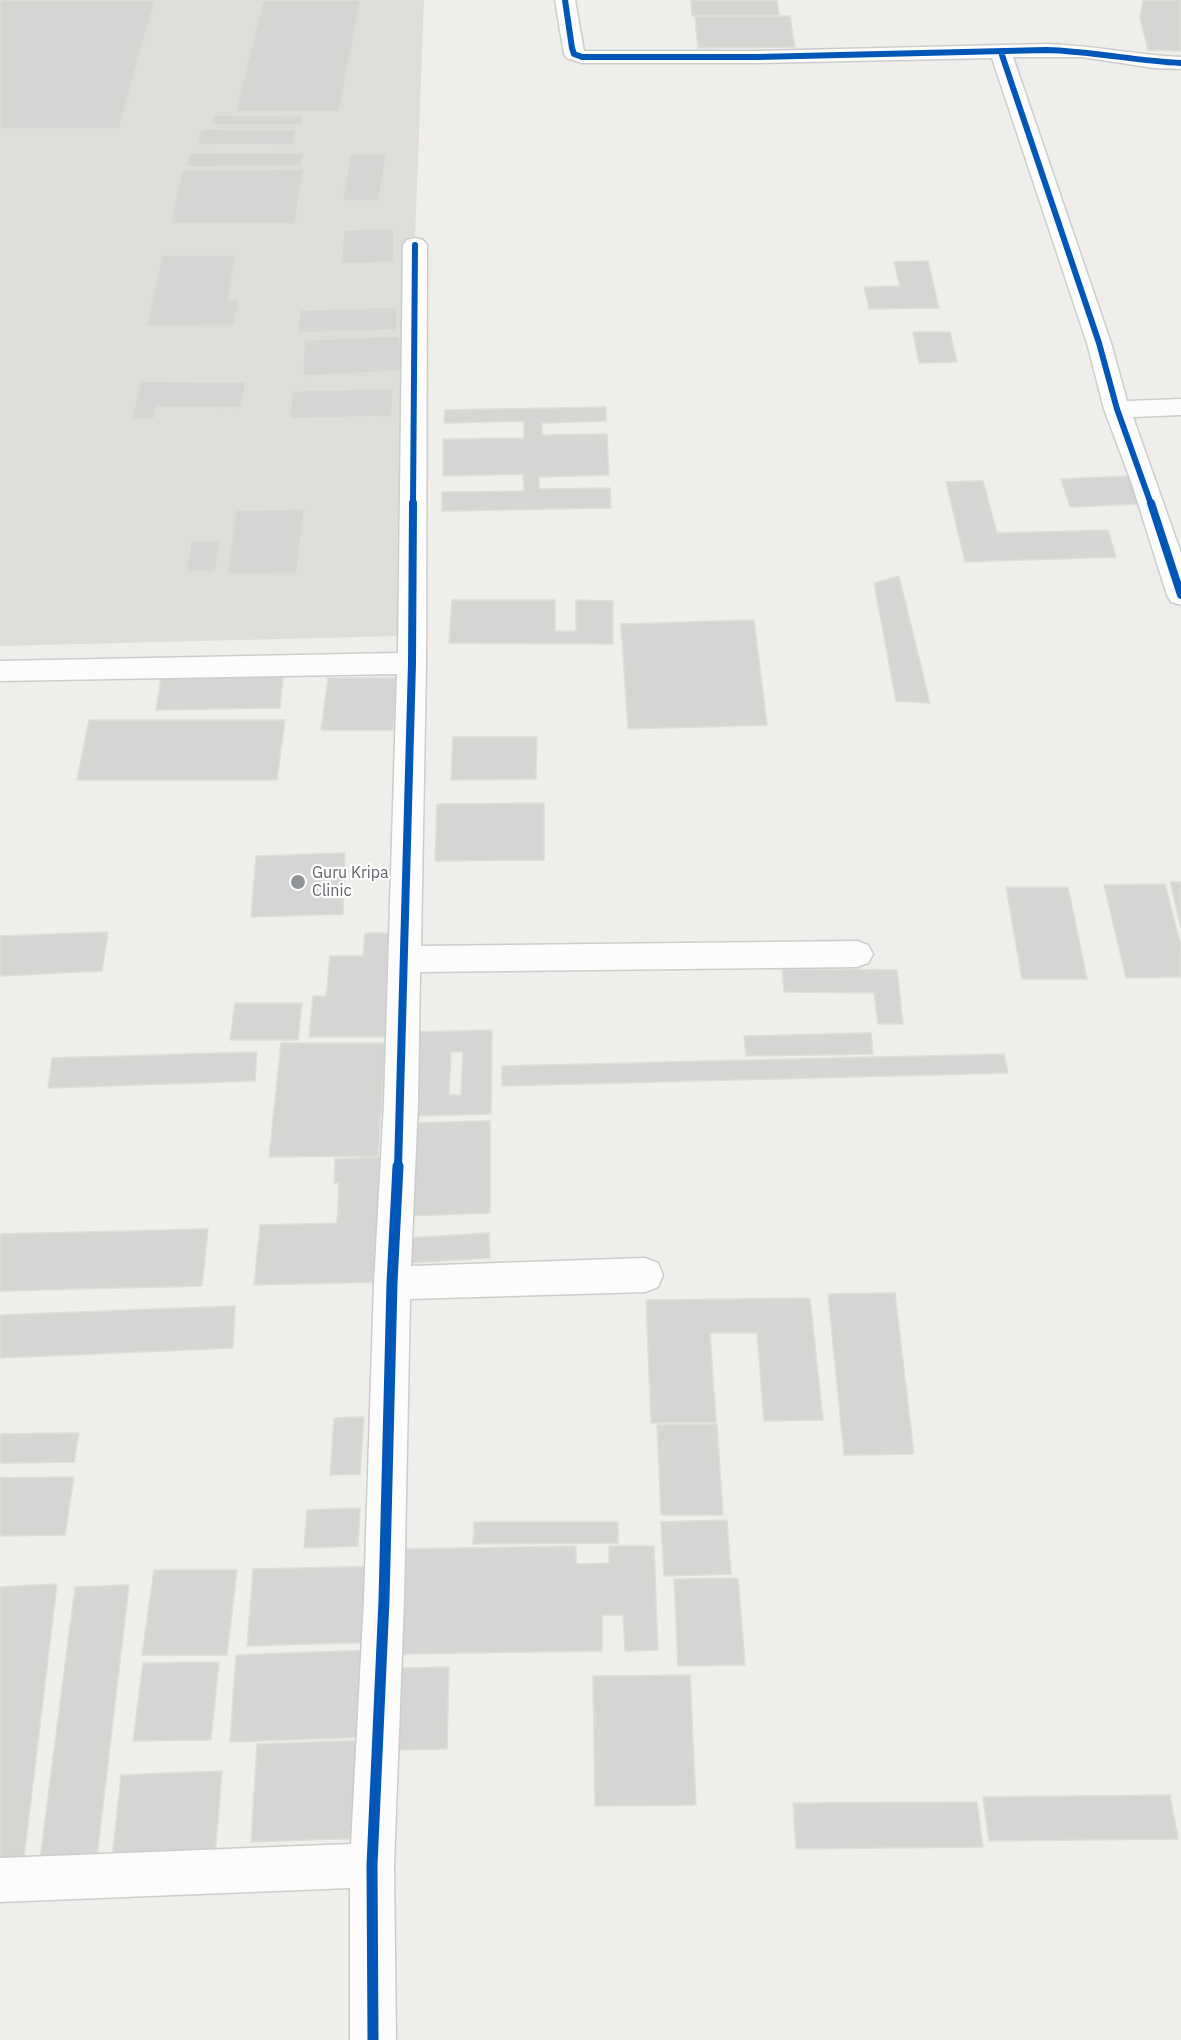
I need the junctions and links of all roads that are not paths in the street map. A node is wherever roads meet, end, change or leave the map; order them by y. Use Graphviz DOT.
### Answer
graph roads {
  1 [pos="565,0"];
  2 [pos="1001,52"];
  3 [pos="1181,63"];
  4 [pos="415,245"];
  5 [pos="1181,407"];
  6 [pos="1117,409"];
  7 [pos="1180,583"];
  8 [pos="412,663"];
  9 [pos="0,670"];
  10 [pos="857,954"];
  11 [pos="404,959"];
  12 [pos="645,1275"];
  13 [pos="392,1283"];
  14 [pos="372,1865"];
  15 [pos="0,1880"];
  16 [pos="373,2040"];
  1 -- 2 [label="street"];
  2 -- 3 [label="street"];
  2 -- 6 [label="street"];
  4 -- 8 [label="street"];
  5 -- 6 [label="street"];
  6 -- 7 [label="street"];
  8 -- 9 [label="street"];
  8 -- 11 [label="street"];
  10 -- 11 [label="street"];
  11 -- 13 [label="street"];
  12 -- 13 [label="street"];
  13 -- 14 [label="street"];
  14 -- 15 [label="street"];
  14 -- 16 [label="street"];
}
